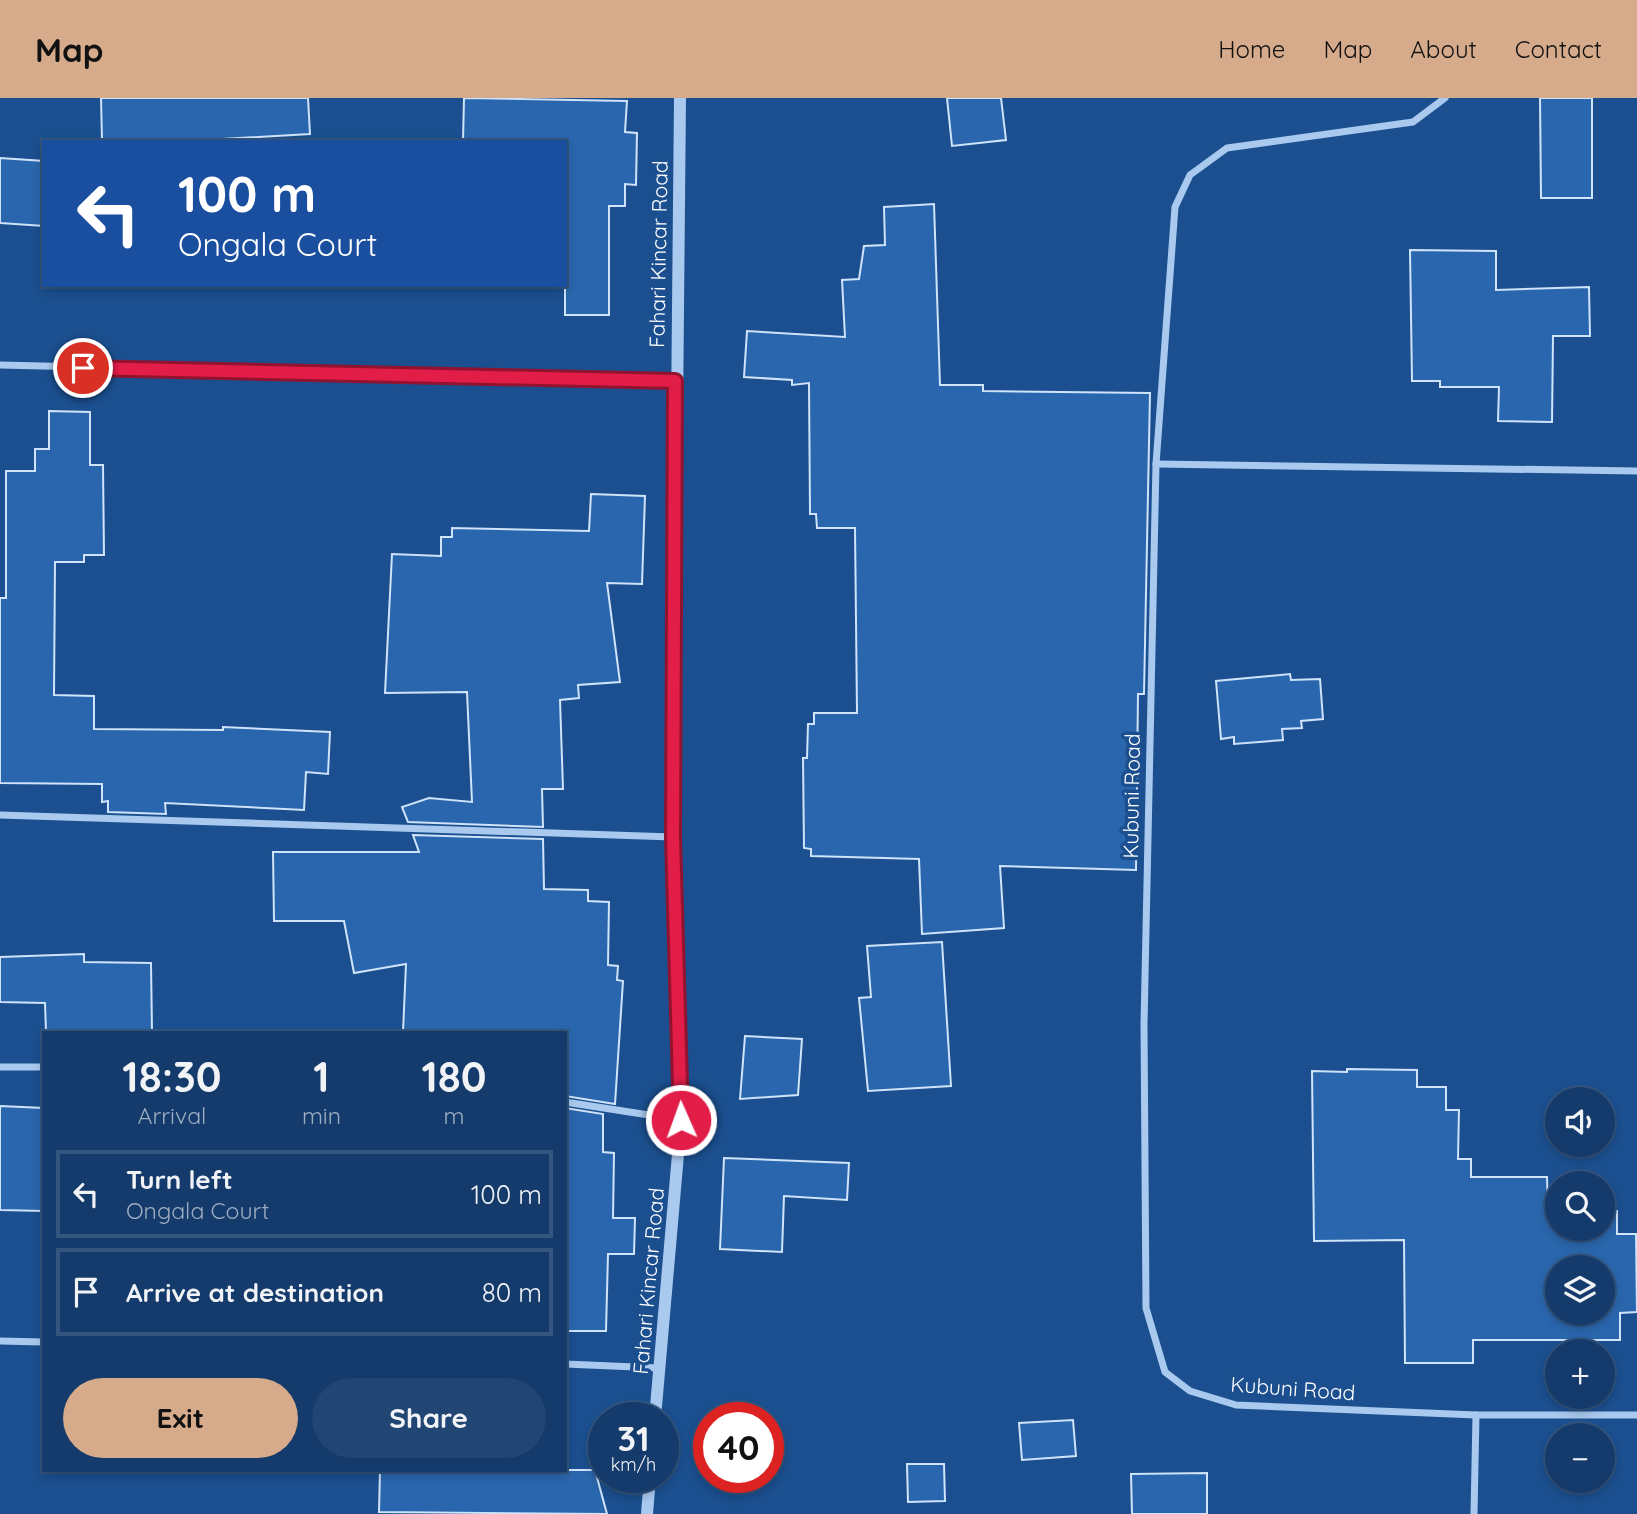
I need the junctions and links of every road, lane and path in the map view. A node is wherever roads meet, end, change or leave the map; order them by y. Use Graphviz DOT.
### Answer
graph roads {
  1 [pos="680,98"];
  2 [pos="1445,98"];
  3 [pos="0,365"];
  4 [pos="675,381"];
  5 [pos="1156,464"];
  6 [pos="1637,471"];
  7 [pos="0,815"];
  8 [pos="673,837"];
  9 [pos="0,1067"];
  10 [pos="42,1067"];
  11 [pos="567,1102"];
  12 [pos="681,1120"];
  13 [pos="0,1341"];
  14 [pos="42,1342"];
  15 [pos="567,1364"];
  16 [pos="659,1368"];
  17 [pos="656,1402"];
  18 [pos="1476,1415"];
  19 [pos="1637,1415"];
  20 [pos="649,1493"];
  21 [pos="647,1514"];
  22 [pos="1474,1514"];
  1 -- 4 [label="street, Fahari Kincar Road"];
  2 -- 5 [label="street, Kubuni Road"];
  3 -- 4 [label="street"];
  4 -- 8 [label="street, Fahari Kincar Road"];
  5 -- 6 [label="street"];
  5 -- 18 [label="street, Kubuni Road"];
  7 -- 8 [label="street"];
  8 -- 12 [label="street, Fahari Kincar Road"];
  9 -- 10 [label="street"];
  11 -- 12 [label="street"];
  12 -- 16 [label="street, Fahari Kincar Road"];
  13 -- 14 [label="street"];
  15 -- 16 [label="street"];
  16 -- 17 [label="street, Fahari Kincar Road"];
  18 -- 19 [label="street, Kubuni Road"];
  18 -- 22 [label="street"];
  20 -- 21 [label="street"];
}
